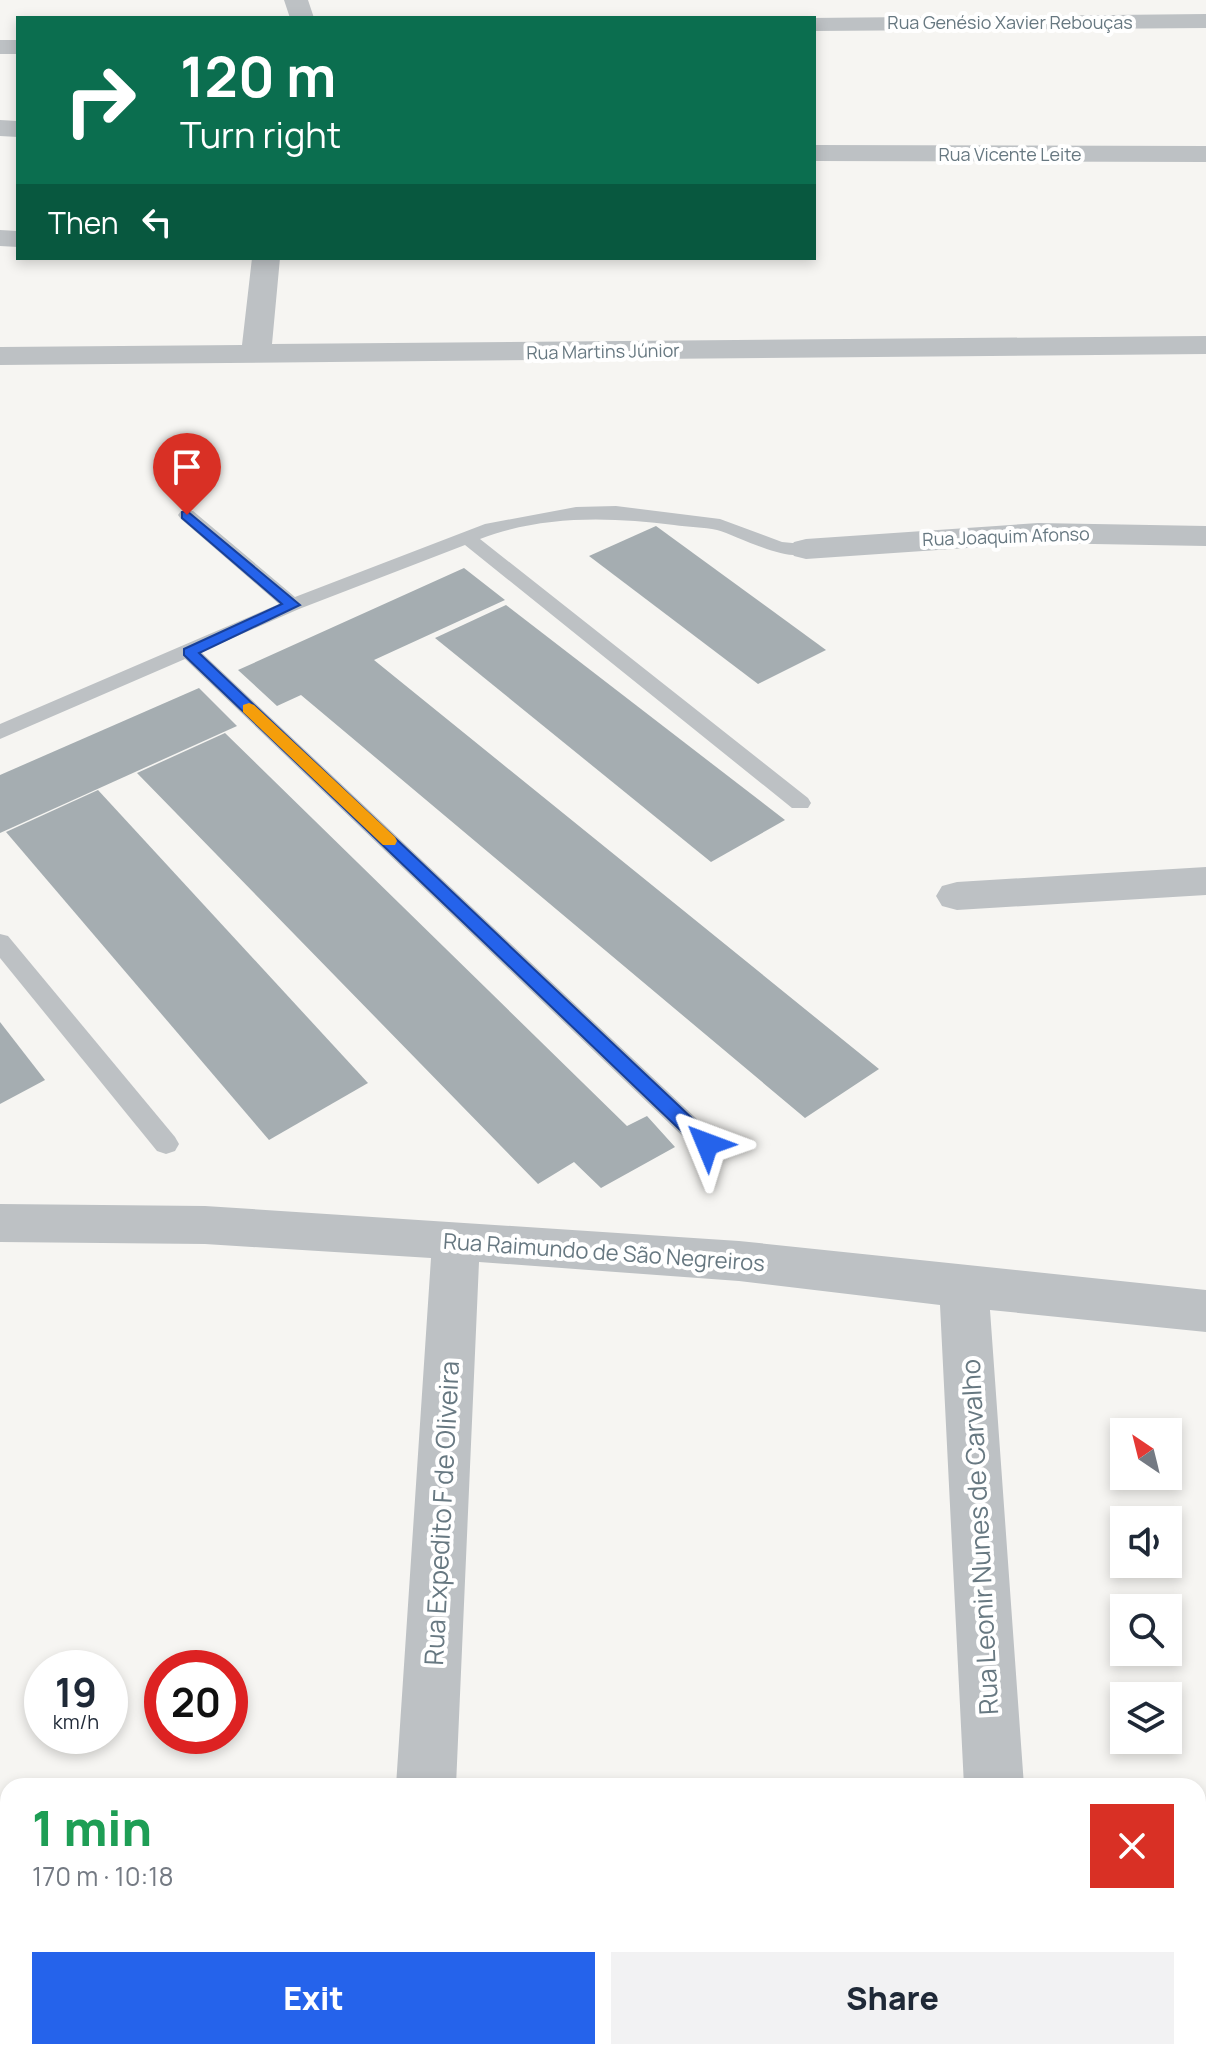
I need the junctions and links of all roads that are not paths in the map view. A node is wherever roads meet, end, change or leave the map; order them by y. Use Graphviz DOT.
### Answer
graph roads {
  1 [pos="1206,21"];
  2 [pos="816,24"];
  3 [pos="816,153"];
  4 [pos="1206,154"];
  5 [pos="266,260"];
  6 [pos="1206,345"];
  7 [pos="256,355"];
  8 [pos="0,356"];
  9 [pos="187,515"];
  10 [pos="465,536"];
  11 [pos="1206,536"];
  12 [pos="806,549"];
  13 [pos="292,605"];
  14 [pos="189,652"];
  15 [pos="3,727"];
  16 [pos="800,803"];
  17 [pos="1206,881"];
  18 [pos="957,896"];
  19 [pos="0,942"];
  20 [pos="166,1144"];
  21 [pos="707,1144"];
  22 [pos="0,1223"];
  23 [pos="456,1241"];
  24 [pos="964,1287"];
  25 [pos="1206,1311"];
  26 [pos="426,1778"];
  27 [pos="994,1778"];
  1 -- 2 [label="street, Rua Genésio Xavier Rebouças"];
  3 -- 4 [label="street, Rua Vicente Leite"];
  5 -- 7 [label="street"];
  6 -- 7 [label="street, Rua Martins Júnior"];
  7 -- 8 [label="street, Rua Martins Júnior"];
  9 -- 13 [label="lane"];
  10 -- 12 [label="lane"];
  10 -- 13 [label="lane"];
  10 -- 16 [label="lane"];
  11 -- 12 [label="street, Rua Joaquim Afonso"];
  13 -- 14 [label="lane"];
  14 -- 15 [label="lane"];
  14 -- 21 [label="lane"];
  17 -- 18 [label="street"];
  19 -- 20 [label="lane"];
  22 -- 23 [label="street, Rua Raimundo de São Negreiros"];
  23 -- 24 [label="street, Rua Raimundo de São Negreiros"];
  23 -- 26 [label="street, Rua Expedito F de Oliveira"];
  24 -- 25 [label="street, Rua Raimundo de São Negreiros"];
  24 -- 27 [label="street, Rua Leonir Nunes de Carvalho"];
}
